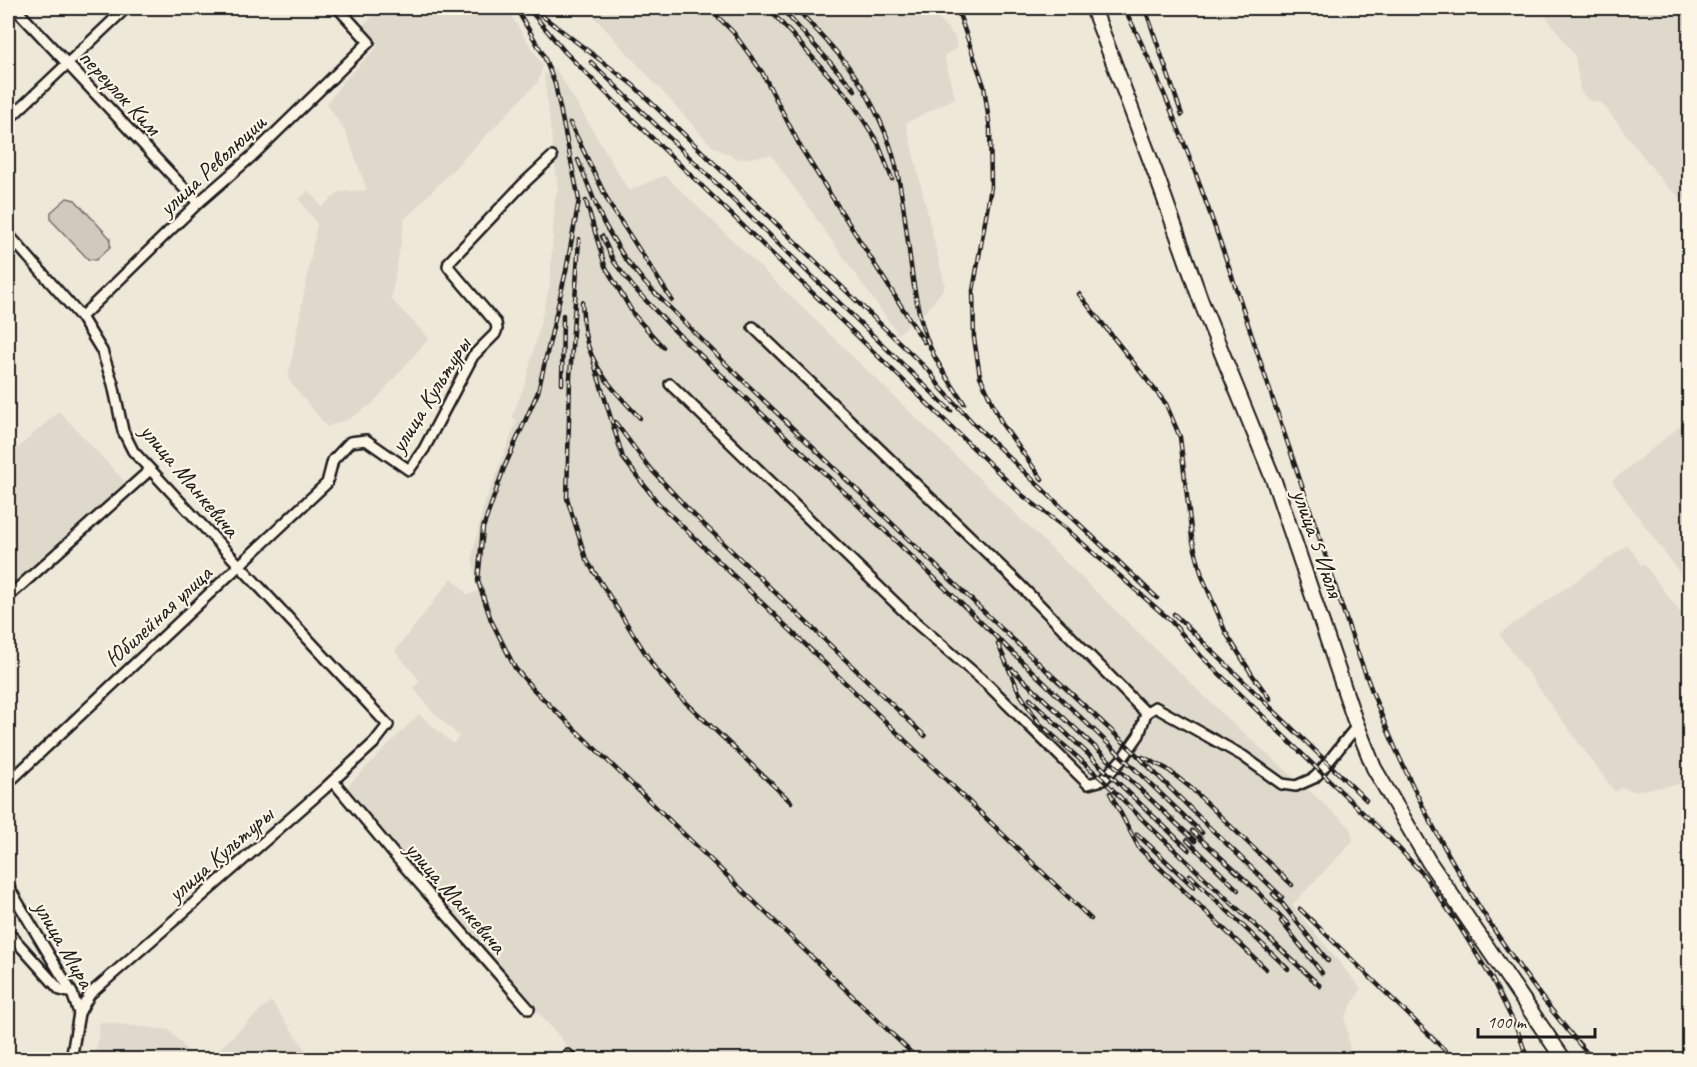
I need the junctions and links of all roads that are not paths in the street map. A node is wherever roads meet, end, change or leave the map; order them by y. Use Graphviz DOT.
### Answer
graph roads {
  1 [pos="15,8"];
  2 [pos="126,8"];
  3 [pos="338,8"];
  4 [pos="1093,8"];
  5 [pos="67,65"];
  6 [pos="8,120"];
  7 [pos="552,158"];
  8 [pos="198,203"];
  9 [pos="8,234"];
  10 [pos="81,317"];
  11 [pos="753,327"];
  12 [pos="670,384"];
  13 [pos="380,449"];
  14 [pos="150,470"];
  15 [pos="239,566"];
  16 [pos="8,597"];
  17 [pos="1146,713"];
  18 [pos="388,725"];
  19 [pos="1357,726"];
  20 [pos="333,781"];
  21 [pos="8,783"];
  22 [pos="8,886"];
  23 [pos="8,932"];
  24 [pos="72,993"];
  25 [pos="528,1009"];
  26 [pos="79,1014"];
  27 [pos="1549,1037"];
  28 [pos="71,1059"];
  29 [pos="1556,1059"];
  30 [pos="1564,1059"];
  1 -- 5 [label="street, переулок Ким"];
  2 -- 5 [label="street"];
  3 -- 8 [label="street, улица Революции"];
  4 -- 19 [label="highway, улица 5 Июля"];
  5 -- 6 [label="street"];
  5 -- 8 [label="street, переулок Ким"];
  7 -- 13 [label="street, улица Культуры"];
  8 -- 10 [label="street, улица Революции"];
  9 -- 10 [label="street, улица Манкевича"];
  10 -- 14 [label="street, улица Манкевича"];
  11 -- 17 [label="street"];
  12 -- 17 [label="street"];
  13 -- 15 [label="street, Юбилейная улица"];
  14 -- 15 [label="street, улица Манкевича"];
  14 -- 16 [label="street"];
  15 -- 18 [label="street, улица Манкевича"];
  15 -- 21 [label="street, Юбилейная улица"];
  17 -- 19 [label="street"];
  18 -- 20 [label="street, улица Культуры"];
  19 -- 27 [label="highway, улица 5 Июля"];
  20 -- 25 [label="street, улица Манкевича"];
  20 -- 26 [label="street, улица Культуры"];
  22 -- 24 [label="street, улица Мира"];
  23 -- 24 [label="street"];
  24 -- 26 [label="street, улица Мира"];
  26 -- 28 [label="street, улица Мира"];
  27 -- 29 [label="highway"];
  27 -- 30 [label="highway, улица 5 Июля"];
}
